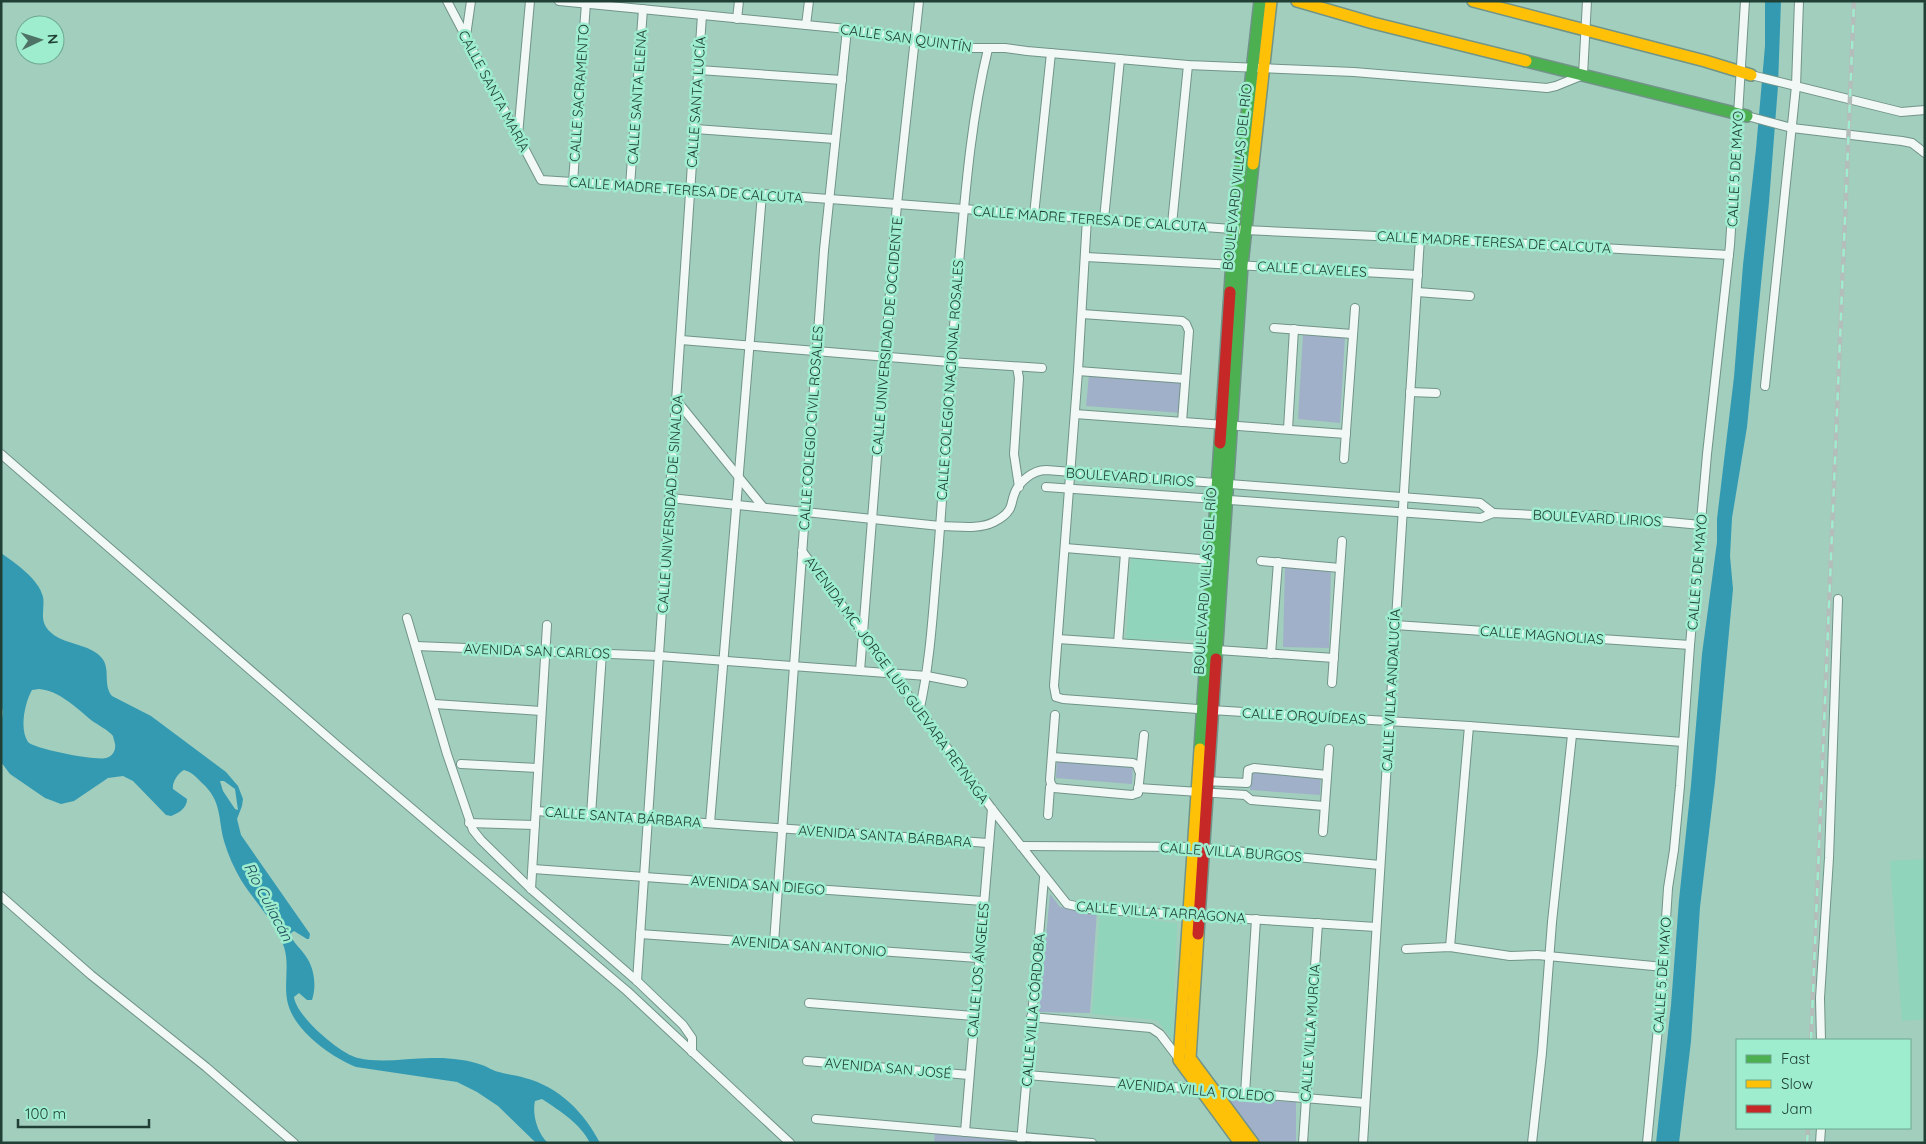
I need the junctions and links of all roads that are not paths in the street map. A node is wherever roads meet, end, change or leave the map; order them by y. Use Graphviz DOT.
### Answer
graph roads {
  1 [pos="447,1"];
  2 [pos="471,1"];
  3 [pos="530,1"];
  4 [pos="559,1"];
  5 [pos="739,1"];
  6 [pos="809,1"];
  7 [pos="920,1"];
  8 [pos="1260,1"];
  9 [pos="1271,1"];
  10 [pos="1297,1"];
  11 [pos="1473,1"];
  12 [pos="1587,1"];
  13 [pos="1745,1"];
  14 [pos="1799,1"];
  15 [pos="586,4"];
  16 [pos="643,9"];
  17 [pos="702,15"];
  18 [pos="737,18"];
  19 [pos="806,25"];
  20 [pos="847,29"];
  21 [pos="1586,30"];
  22 [pos="466,37"];
  23 [pos="916,40"];
  24 [pos="988,49"];
  25 [pos="1050,53"];
  26 [pos="1120,59"];
  27 [pos="1188,65"];
  28 [pos="1259,68"];
  29 [pos="698,70"];
  30 [pos="1746,73"];
  31 [pos="1583,75"];
  32 [pos="842,80"];
  33 [pos="1796,86"];
  34 [pos="1925,110"];
  35 [pos="1742,115"];
  36 [pos="1790,127"];
  37 [pos="695,129"];
  38 [pos="518,135"];
  39 [pos="835,139"];
  40 [pos="1925,153"];
  41 [pos="541,180"];
  42 [pos="573,182"];
  43 [pos="630,186"];
  44 [pos="691,190"];
  45 [pos="762,194"];
  46 [pos="829,199"];
  47 [pos="897,204"];
  48 [pos="963,210"];
  49 [pos="1034,215"];
  50 [pos="1087,218"];
  51 [pos="1104,219"];
  52 [pos="1172,224"];
  53 [pos="1239,230"];
  54 [pos="1420,238"];
  55 [pos="1086,256"];
  56 [pos="1729,256"];
  57 [pos="1237,265"];
  58 [pos="1418,275"];
  59 [pos="1417,292"];
  60 [pos="1470,296"];
  61 [pos="1354,308"];
  62 [pos="1082,314"];
  63 [pos="1274,328"];
  64 [pos="1294,329"];
  65 [pos="1352,334"];
  66 [pos="681,340"];
  67 [pos="749,345"];
  68 [pos="817,351"];
  69 [pos="885,357"];
  70 [pos="950,362"];
  71 [pos="1017,367"];
  72 [pos="1042,368"];
  73 [pos="1078,371"];
  74 [pos="1185,379"];
  75 [pos="1764,386"];
  76 [pos="1410,392"];
  77 [pos="1436,394"];
  78 [pos="677,401"];
  79 [pos="1075,414"];
  80 [pos="1182,422"];
  81 [pos="1226,425"];
  82 [pos="1288,429"];
  83 [pos="1346,434"];
  84 [pos="1,454"];
  85 [pos="1344,460"];
  86 [pos="1070,473"];
  87 [pos="738,476"];
  88 [pos="1222,484"];
  89 [pos="1019,487"];
  90 [pos="1046,487"];
  91 [pos="1069,489"];
  92 [pos="1404,496"];
  93 [pos="670,498"];
  94 [pos="1221,499"];
  95 [pos="736,505"];
  96 [pos="763,507"];
  97 [pos="805,512"];
  98 [pos="1402,513"];
  99 [pos="1493,513"];
  100 [pos="872,519"];
  101 [pos="1701,525"];
  102 [pos="940,526"];
  103 [pos="1342,541"];
  104 [pos="1065,548"];
  105 [pos="802,551"];
  106 [pos="1125,553"];
  107 [pos="1212,560"];
  108 [pos="1261,561"];
  109 [pos="1278,562"];
  110 [pos="1340,568"];
  111 [pos="1838,599"];
  112 [pos="407,618"];
  113 [pos="547,625"];
  114 [pos="1395,625"];
  115 [pos="863,633"];
  116 [pos="1058,639"];
  117 [pos="1118,643"];
  118 [pos="1690,645"];
  119 [pos="416,646"];
  120 [pos="1211,649"];
  121 [pos="545,651"];
  122 [pos="602,653"];
  123 [pos="1271,654"];
  124 [pos="659,656"];
  125 [pos="1334,658"];
  126 [pos="723,660"];
  127 [pos="794,666"];
  128 [pos="860,671"];
  129 [pos="890,673"];
  130 [pos="927,676"];
  131 [pos="963,683"];
  132 [pos="1332,683"];
  133 [pos="434,704"];
  134 [pos="1207,710"];
  135 [pos="541,711"];
  136 [pos="919,712"];
  137 [pos="1055,715"];
  138 [pos="1390,720"];
  139 [pos="1469,726"];
  140 [pos="1144,735"];
  141 [pos="1572,735"];
  142 [pos="1683,742"];
  143 [pos="1329,749"];
  144 [pos="1052,757"];
  145 [pos="461,764"];
  146 [pos="538,768"];
  147 [pos="1139,772"];
  148 [pos="1327,775"];
  149 [pos="1202,786"];
  150 [pos="1055,787"];
  151 [pos="1138,788"];
  152 [pos="1324,806"];
  153 [pos="992,809"];
  154 [pos="536,812"];
  155 [pos="591,815"];
  156 [pos="1048,815"];
  157 [pos="647,819"];
  158 [pos="469,823"];
  159 [pos="710,823"];
  160 [pos="535,826"];
  161 [pos="782,828"];
  162 [pos="1322,832"];
  163 [pos="988,843"];
  164 [pos="1021,846"];
  165 [pos="1198,848"];
  166 [pos="1380,865"];
  167 [pos="532,868"];
  168 [pos="644,877"];
  169 [pos="1044,878"];
  170 [pos="778,886"];
  171 [pos="532,889"];
  172 [pos="1,896"];
  173 [pos="983,901"];
  174 [pos="1194,915"];
  175 [pos="1256,919"];
  176 [pos="1318,923"];
  177 [pos="1376,927"];
  178 [pos="640,934"];
  179 [pos="774,943"];
  180 [pos="1450,947"];
  181 [pos="1406,949"];
  182 [pos="1550,956"];
  183 [pos="978,958"];
  184 [pos="1664,967"];
  185 [pos="637,981"];
  186 [pos="810,1003"];
  187 [pos="974,1016"];
  188 [pos="1031,1017"];
  189 [pos="1821,1039"];
  190 [pos="692,1052"];
  191 [pos="1179,1060"];
  192 [pos="806,1062"];
  193 [pos="969,1075"];
  194 [pos="1027,1075"];
  195 [pos="1202,1090"];
  196 [pos="1215,1092"];
  197 [pos="1245,1094"];
  198 [pos="1306,1099"];
  199 [pos="1365,1103"];
  200 [pos="816,1119"];
  201 [pos="1821,1129"];
  202 [pos="965,1132"];
  203 [pos="1022,1140"];
  204 [pos="294,1143"];
  205 [pos="790,1143"];
  206 [pos="1092,1143"];
  207 [pos="1240,1143"];
  208 [pos="1253,1143"];
  209 [pos="1303,1143"];
  210 [pos="1363,1143"];
  211 [pos="1532,1143"];
  212 [pos="1647,1143"];
  213 [pos="1820,1143"];
  1 -- 22 [label="street, CALLE SANTA MARÍA"];
  2 -- 22 [label="street"];
  3 -- 38 [label="street"];
  4 -- 15 [label="street, CALLE SAN QUINTÍN"];
  5 -- 18 [label="street"];
  6 -- 19 [label="street"];
  7 -- 23 [label="street, CALLE UNIVERSIDAD DE OCCIDENTE"];
  8 -- 28 [label="street, BOULEVARD VILLAS DEL RÍO"];
  9 -- 28 [label="street, BOULEVARD VILLAS DEL RÍO"];
  10 -- 31 [label="street"];
  11 -- 21 [label="street"];
  12 -- 21 [label="street"];
  13 -- 30 [label="street, CALLE 5 DE MAYO"];
  14 -- 33 [label="street"];
  15 -- 16 [label="street, CALLE SAN QUINTÍN"];
  15 -- 42 [label="street, CALLE SACRAMENTO"];
  16 -- 17 [label="street, CALLE SAN QUINTÍN"];
  16 -- 43 [label="street, CALLE SANTA ELENA"];
  17 -- 18 [label="street, CALLE SAN QUINTÍN"];
  17 -- 29 [label="street, CALLE SANTA LUCÍA"];
  18 -- 19 [label="street, CALLE SAN QUINTÍN"];
  19 -- 20 [label="street, CALLE SAN QUINTÍN"];
  20 -- 23 [label="street, CALLE SAN QUINTÍN"];
  20 -- 32 [label="street, CALLE COLEGIO CIVIL ROSALES"];
  21 -- 30 [label="street"];
  21 -- 31 [label="street"];
  22 -- 38 [label="street, CALLE SANTA MARÍA"];
  23 -- 24 [label="street, CALLE SAN QUINTÍN"];
  23 -- 47 [label="street, CALLE UNIVERSIDAD DE OCCIDENTE"];
  24 -- 25 [label="street, CALLE SAN QUINTÍN"];
  24 -- 48 [label="street, CALLE COLEGIO NACIONAL ROSALES"];
  25 -- 26 [label="street, CALLE SAN QUINTÍN"];
  25 -- 49 [label="street"];
  26 -- 27 [label="street, CALLE SAN QUINTÍN"];
  26 -- 51 [label="street"];
  27 -- 28 [label="street, CALLE SAN QUINTÍN"];
  27 -- 52 [label="street"];
  28 -- 31 [label="street, CALLE SAN QUINTÍN"];
  28 -- 53 [label="street, BOULEVARD VILLAS DEL RÍO"];
  29 -- 32 [label="street"];
  29 -- 37 [label="street, CALLE SANTA LUCÍA"];
  30 -- 33 [label="street"];
  30 -- 35 [label="street, CALLE 5 DE MAYO"];
  31 -- 35 [label="street"];
  32 -- 39 [label="street, CALLE COLEGIO CIVIL ROSALES"];
  33 -- 34 [label="street"];
  33 -- 36 [label="street"];
  35 -- 36 [label="street"];
  35 -- 56 [label="street, CALLE 5 DE MAYO"];
  36 -- 40 [label="street"];
  36 -- 75 [label="street"];
  37 -- 39 [label="street"];
  37 -- 44 [label="street, CALLE SANTA LUCÍA"];
  38 -- 41 [label="street, CALLE SANTA MARÍA"];
  39 -- 46 [label="street, CALLE COLEGIO CIVIL ROSALES"];
  41 -- 42 [label="street, CALLE MADRE TERESA DE CALCUTA"];
  42 -- 43 [label="street, CALLE MADRE TERESA DE CALCUTA"];
  43 -- 44 [label="street, CALLE MADRE TERESA DE CALCUTA"];
  44 -- 45 [label="street, CALLE MADRE TERESA DE CALCUTA"];
  44 -- 66 [label="street, CALLE UNIVERSIDAD DE SINALOA"];
  45 -- 46 [label="street, CALLE MADRE TERESA DE CALCUTA"];
  45 -- 67 [label="street"];
  46 -- 47 [label="street, CALLE MADRE TERESA DE CALCUTA"];
  46 -- 68 [label="street, CALLE COLEGIO CIVIL ROSALES"];
  47 -- 48 [label="street, CALLE MADRE TERESA DE CALCUTA"];
  47 -- 69 [label="street, CALLE UNIVERSIDAD DE OCCIDENTE"];
  48 -- 49 [label="street, CALLE MADRE TERESA DE CALCUTA"];
  48 -- 70 [label="street, CALLE COLEGIO NACIONAL ROSALES"];
  49 -- 50 [label="street, CALLE MADRE TERESA DE CALCUTA"];
  50 -- 51 [label="street, CALLE MADRE TERESA DE CALCUTA"];
  50 -- 55 [label="street"];
  51 -- 52 [label="street, CALLE MADRE TERESA DE CALCUTA"];
  52 -- 53 [label="street, CALLE MADRE TERESA DE CALCUTA"];
  53 -- 54 [label="street, CALLE MADRE TERESA DE CALCUTA"];
  53 -- 57 [label="street, BOULEVARD VILLAS DEL RÍO"];
  54 -- 56 [label="street, CALLE MADRE TERESA DE CALCUTA"];
  54 -- 58 [label="street, CALLE VILLA ANDALUCÍA"];
  55 -- 57 [label="street, CALLE CLAVELES"];
  55 -- 62 [label="street"];
  56 -- 101 [label="street, CALLE 5 DE MAYO"];
  57 -- 58 [label="street, CALLE CLAVELES"];
  57 -- 81 [label="street, BOULEVARD VILLAS DEL RÍO"];
  58 -- 59 [label="street, CALLE VILLA ANDALUCÍA"];
  59 -- 60 [label="street"];
  59 -- 76 [label="street, CALLE VILLA ANDALUCÍA"];
  61 -- 65 [label="street"];
  62 -- 73 [label="street"];
  62 -- 74 [label="street"];
  63 -- 64 [label="street"];
  64 -- 65 [label="street"];
  64 -- 82 [label="street"];
  65 -- 83 [label="street"];
  66 -- 67 [label="street"];
  66 -- 78 [label="street, CALLE UNIVERSIDAD DE SINALOA"];
  67 -- 68 [label="street"];
  67 -- 87 [label="street"];
  68 -- 69 [label="street"];
  68 -- 97 [label="street, CALLE COLEGIO CIVIL ROSALES"];
  69 -- 70 [label="street"];
  69 -- 100 [label="street, CALLE UNIVERSIDAD DE OCCIDENTE"];
  70 -- 71 [label="street"];
  70 -- 102 [label="street, CALLE COLEGIO NACIONAL ROSALES"];
  71 -- 72 [label="street"];
  71 -- 89 [label="street"];
  73 -- 74 [label="street"];
  73 -- 79 [label="street"];
  74 -- 80 [label="street"];
  76 -- 77 [label="street"];
  76 -- 92 [label="street, CALLE VILLA ANDALUCÍA"];
  78 -- 87 [label="street"];
  78 -- 93 [label="street, CALLE UNIVERSIDAD DE SINALOA"];
  79 -- 80 [label="street"];
  79 -- 86 [label="street"];
  80 -- 81 [label="street"];
  81 -- 82 [label="street"];
  81 -- 88 [label="street, BOULEVARD VILLAS DEL RÍO"];
  82 -- 83 [label="street"];
  83 -- 85 [label="street"];
  84 -- 190 [label="street"];
  86 -- 88 [label="street, BOULEVARD LIRIOS"];
  86 -- 89 [label="street, BOULEVARD LIRIOS"];
  86 -- 91 [label="street"];
  87 -- 95 [label="street"];
  87 -- 96 [label="street"];
  88 -- 92 [label="street, BOULEVARD LIRIOS"];
  88 -- 94 [label="street, BOULEVARD VILLAS DEL RÍO"];
  89 -- 102 [label="street, BOULEVARD LIRIOS"];
  90 -- 91 [label="street, BOULEVARD LIRIOS"];
  91 -- 94 [label="street, BOULEVARD LIRIOS"];
  91 -- 104 [label="street"];
  92 -- 98 [label="street, CALLE VILLA ANDALUCÍA"];
  92 -- 99 [label="street, BOULEVARD LIRIOS"];
  93 -- 95 [label="street, BOULEVARD LIRIOS"];
  93 -- 124 [label="street, CALLE UNIVERSIDAD DE SINALOA"];
  94 -- 98 [label="street, BOULEVARD LIRIOS"];
  94 -- 107 [label="street, BOULEVARD VILLAS DEL RÍO"];
  94 -- 120 [label="street, BOULEVARD VILLAS DEL RÍO"];
  95 -- 96 [label="street, BOULEVARD LIRIOS"];
  95 -- 126 [label="street"];
  96 -- 97 [label="street, BOULEVARD LIRIOS"];
  97 -- 100 [label="street, BOULEVARD LIRIOS"];
  97 -- 105 [label="street, CALLE COLEGIO CIVIL ROSALES"];
  98 -- 99 [label="street, BOULEVARD LIRIOS"];
  98 -- 114 [label="street, CALLE VILLA ANDALUCÍA"];
  99 -- 101 [label="street, BOULEVARD LIRIOS"];
  100 -- 102 [label="street, BOULEVARD LIRIOS"];
  100 -- 115 [label="street, CALLE UNIVERSIDAD DE OCCIDENTE"];
  101 -- 118 [label="street, CALLE 5 DE MAYO"];
  102 -- 130 [label="street, CALLE COLEGIO NACIONAL ROSALES"];
  103 -- 110 [label="street"];
  104 -- 106 [label="street"];
  104 -- 116 [label="street"];
  105 -- 115 [label="street, AVENIDA MC. JORGE LUIS GUEVARA REYNAGA"];
  105 -- 127 [label="street, CALLE COLEGIO CIVIL ROSALES"];
  106 -- 107 [label="street"];
  106 -- 117 [label="street"];
  107 -- 120 [label="street, BOULEVARD VILLAS DEL RÍO"];
  108 -- 109 [label="street"];
  109 -- 110 [label="street"];
  109 -- 123 [label="street"];
  110 -- 125 [label="street"];
  111 -- 189 [label="street"];
  112 -- 119 [label="street"];
  113 -- 121 [label="street, CALLE SANTA BÁRBARA"];
  114 -- 118 [label="street, CALLE MAGNOLIAS"];
  114 -- 138 [label="street, CALLE VILLA ANDALUCÍA"];
  115 -- 128 [label="street, CALLE UNIVERSIDAD DE OCCIDENTE"];
  115 -- 129 [label="street, AVENIDA MC. JORGE LUIS GUEVARA REYNAGA"];
  116 -- 117 [label="street"];
  116 -- 134 [label="street, CALLE ORQUÍDEAS"];
  117 -- 120 [label="street"];
  118 -- 142 [label="street, CALLE 5 DE MAYO"];
  119 -- 121 [label="street, AVENIDA SAN CARLOS"];
  119 -- 133 [label="street"];
  120 -- 123 [label="street"];
  120 -- 134 [label="street, BOULEVARD VILLAS DEL RÍO"];
  121 -- 122 [label="street, AVENIDA SAN CARLOS"];
  121 -- 135 [label="street, CALLE SANTA BÁRBARA"];
  122 -- 124 [label="street, AVENIDA SAN CARLOS"];
  122 -- 155 [label="street"];
  123 -- 125 [label="street"];
  124 -- 126 [label="street, AVENIDA SAN CARLOS"];
  124 -- 157 [label="street, CALLE UNIVERSIDAD DE SINALOA"];
  125 -- 132 [label="street"];
  126 -- 127 [label="street, AVENIDA SAN CARLOS"];
  126 -- 159 [label="street"];
  127 -- 128 [label="street, AVENIDA SAN CARLOS"];
  127 -- 161 [label="street, CALLE COLEGIO CIVIL ROSALES"];
  128 -- 129 [label="street, AVENIDA SAN CARLOS"];
  129 -- 130 [label="street, AVENIDA SAN CARLOS"];
  129 -- 136 [label="street, AVENIDA MC. JORGE LUIS GUEVARA REYNAGA"];
  130 -- 131 [label="street, AVENIDA SAN CARLOS"];
  130 -- 136 [label="street, CALLE COLEGIO NACIONAL ROSALES"];
  133 -- 135 [label="street"];
  133 -- 158 [label="street"];
  134 -- 138 [label="street, CALLE ORQUÍDEAS"];
  134 -- 149 [label="street, BOULEVARD VILLAS DEL RÍO"];
  135 -- 146 [label="street, CALLE SANTA BÁRBARA"];
  136 -- 153 [label="street, AVENIDA MC. JORGE LUIS GUEVARA REYNAGA"];
  137 -- 144 [label="street"];
  138 -- 139 [label="street, CALLE ORQUÍDEAS"];
  138 -- 166 [label="street, CALLE VILLA ANDALUCÍA"];
  139 -- 141 [label="street, CALLE ORQUÍDEAS"];
  139 -- 180 [label="street"];
  140 -- 147 [label="street"];
  141 -- 142 [label="street, CALLE ORQUÍDEAS"];
  141 -- 182 [label="street"];
  142 -- 184 [label="street, CALLE 5 DE MAYO"];
  143 -- 148 [label="street"];
  144 -- 147 [label="street"];
  144 -- 150 [label="street"];
  145 -- 146 [label="street"];
  146 -- 154 [label="street, CALLE SANTA BÁRBARA"];
  147 -- 151 [label="street"];
  148 -- 149 [label="street"];
  148 -- 152 [label="street"];
  149 -- 151 [label="street"];
  149 -- 152 [label="street"];
  149 -- 165 [label="street, BOULEVARD VILLAS DEL RÍO"];
  150 -- 151 [label="street"];
  150 -- 156 [label="street"];
  152 -- 162 [label="street"];
  153 -- 163 [label="street, CALLE LOS ÁNGELES"];
  153 -- 164 [label="street, CALLE VILLA TARRAGONA"];
  154 -- 155 [label="street, CALLE SANTA BÁRBARA"];
  154 -- 160 [label="street, CALLE SANTA BÁRBARA"];
  155 -- 157 [label="street, CALLE SANTA BÁRBARA"];
  157 -- 159 [label="street, CALLE SANTA BÁRBARA"];
  157 -- 168 [label="street, CALLE UNIVERSIDAD DE SINALOA"];
  158 -- 160 [label="street"];
  158 -- 171 [label="street"];
  159 -- 161 [label="street, CALLE SANTA BÁRBARA"];
  160 -- 167 [label="street, CALLE SANTA BÁRBARA"];
  161 -- 163 [label="street, AVENIDA SANTA BÁRBARA"];
  161 -- 170 [label="street, CALLE COLEGIO CIVIL ROSALES"];
  163 -- 173 [label="street, CALLE LOS ÁNGELES"];
  164 -- 165 [label="street, CALLE VILLA BURGOS"];
  164 -- 169 [label="street, CALLE VILLA TARRAGONA"];
  165 -- 166 [label="street, CALLE VILLA BURGOS"];
  165 -- 174 [label="street, BOULEVARD VILLAS DEL RÍO"];
  166 -- 177 [label="street, CALLE VILLA ANDALUCÍA"];
  167 -- 168 [label="street, AVENIDA SAN DIEGO"];
  167 -- 171 [label="street, CALLE SANTA BÁRBARA"];
  168 -- 170 [label="street, AVENIDA SAN DIEGO"];
  168 -- 178 [label="street, CALLE UNIVERSIDAD DE SINALOA"];
  169 -- 174 [label="street, CALLE VILLA TARRAGONA"];
  169 -- 188 [label="street, CALLE VILLA CÓRDOBA"];
  170 -- 173 [label="street, AVENIDA SAN DIEGO"];
  170 -- 179 [label="street, CALLE COLEGIO CIVIL ROSALES"];
  171 -- 185 [label="street"];
  172 -- 204 [label="street"];
  173 -- 183 [label="street, CALLE LOS ÁNGELES"];
  174 -- 175 [label="street, CALLE VILLA TARRAGONA"];
  174 -- 191 [label="street, BOULEVARD VILLAS DEL RÍO"];
  174 -- 196 [label="street, BOULEVARD VILLAS DEL RÍO"];
  175 -- 176 [label="street, CALLE VILLA TARRAGONA"];
  175 -- 197 [label="street"];
  176 -- 177 [label="street, CALLE VILLA TARRAGONA"];
  176 -- 198 [label="street, CALLE VILLA MURCIA"];
  177 -- 199 [label="street, CALLE VILLA ANDALUCÍA"];
  178 -- 179 [label="street, AVENIDA SAN ANTONIO"];
  178 -- 185 [label="street, CALLE UNIVERSIDAD DE SINALOA"];
  179 -- 183 [label="street, AVENIDA SAN ANTONIO"];
  180 -- 181 [label="street"];
  180 -- 182 [label="street"];
  182 -- 184 [label="street"];
  182 -- 211 [label="street"];
  183 -- 187 [label="street, CALLE LOS ÁNGELES"];
  184 -- 212 [label="street, CALLE 5 DE MAYO"];
  185 -- 190 [label="street"];
  186 -- 187 [label="street"];
  187 -- 193 [label="street, CALLE LOS ÁNGELES"];
  188 -- 191 [label="street"];
  188 -- 194 [label="street, CALLE VILLA CÓRDOBA"];
  190 -- 205 [label="street"];
  191 -- 195 [label="street"];
  192 -- 193 [label="street, AVENIDA SAN JOSÉ"];
  193 -- 202 [label="street, CALLE LOS ÁNGELES"];
  194 -- 195 [label="street, AVENIDA VILLA TOLEDO"];
  194 -- 203 [label="street, CALLE VILLA CÓRDOBA"];
  195 -- 196 [label="street, AVENIDA VILLA TOLEDO"];
  195 -- 207 [label="street"];
  196 -- 197 [label="street, AVENIDA VILLA TOLEDO"];
  196 -- 208 [label="street, BOULEVARD VILLAS DEL RÍO"];
  197 -- 198 [label="street, AVENIDA VILLA TOLEDO"];
  198 -- 199 [label="street, AVENIDA VILLA TOLEDO"];
  198 -- 209 [label="street, CALLE VILLA MURCIA"];
  199 -- 210 [label="street, CALLE VILLA ANDALUCÍA"];
  200 -- 202 [label="street"];
  201 -- 213 [label="street"];
  202 -- 203 [label="street"];
  203 -- 206 [label="street"];
}
